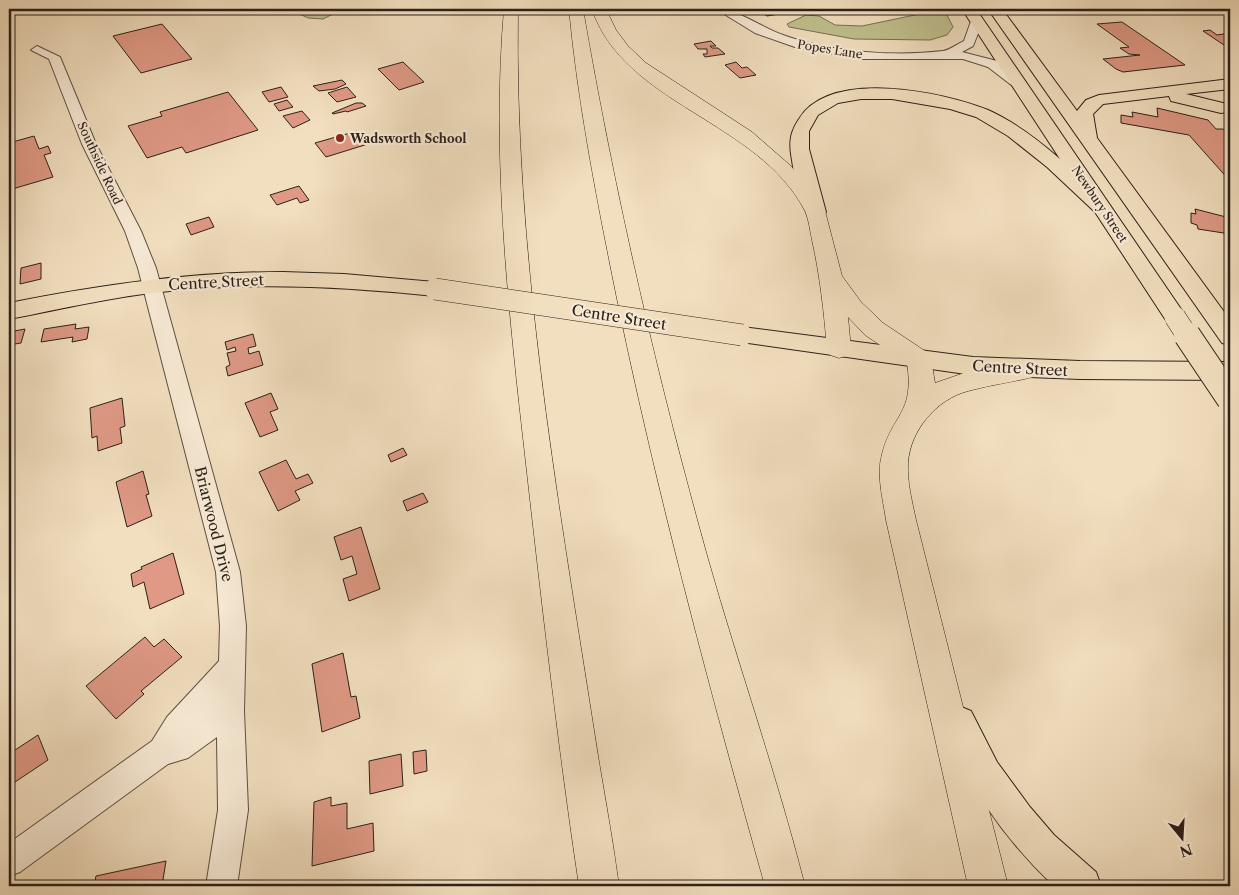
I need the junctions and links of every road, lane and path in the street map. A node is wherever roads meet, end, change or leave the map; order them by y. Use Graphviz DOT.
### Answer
graph roads {
  1 [pos="501,9"];
  2 [pos="511,9"];
  3 [pos="576,9"];
  4 [pos="599,9"];
  5 [pos="722,9"];
  6 [pos="995,9"];
  7 [pos="973,15"];
  8 [pos="509,40"];
  9 [pos="37,50"];
  10 [pos="946,55"];
  11 [pos="1033,62"];
  12 [pos="1019,84"];
  13 [pos="1230,84"];
  14 [pos="1201,88"];
  15 [pos="1141,95"];
  16 [pos="1116,98"];
  17 [pos="1227,107"];
  18 [pos="1088,138"];
  19 [pos="1102,208"];
  20 [pos="816,212"];
  21 [pos="833,280"];
  22 [pos="153,286"];
  23 [pos="435,289"];
  24 [pos="9,311"];
  25 [pos="1217,318"];
  26 [pos="742,335"];
  27 [pos="1230,337"];
  28 [pos="840,350"];
  29 [pos="919,359"];
  30 [pos="1031,369"];
  31 [pos="1230,371"];
  32 [pos="1230,399"];
  33 [pos="919,407"];
  34 [pos="231,666"];
  35 [pos="943,688"];
  36 [pos="230,711"];
  37 [pos="162,751"];
  38 [pos="9,861"];
  39 [pos="222,886"];
  40 [pos="598,886"];
  41 [pos="785,886"];
  42 [pos="988,886"];
  43 [pos="1082,886"];
  1 -- 8 [label="highway"];
  2 -- 8 [label="highway"];
  3 -- 41 [label="highway"];
  4 -- 20 [label="highway"];
  5 -- 10 [label="street, Popes Lane"];
  6 -- 11 [label="main road, Newbury Street"];
  7 -- 10 [label="street, Popes Lane"];
  7 -- 12 [label="main road, Newbury Street"];
  8 -- 40 [label="highway"];
  9 -- 22 [label="street, Southside Road"];
  10 -- 12 [label="street, Popes Lane"];
  11 -- 16 [label="main road"];
  11 -- 18 [label="main road, Newbury Street"];
  12 -- 19 [label="main road, Newbury Street"];
  13 -- 14 [label="main road"];
  14 -- 15 [label="main road"];
  14 -- 17 [label="main road"];
  15 -- 16 [label="main road"];
  15 -- 17 [label="main road"];
  16 -- 18 [label="main road"];
  18 -- 25 [label="main road, Newbury Street"];
  19 -- 20 [label="main road"];
  19 -- 32 [label="main road, Newbury Street, bridge"];
  20 -- 21 [label="highway"];
  21 -- 28 [label="highway"];
  21 -- 29 [label="highway"];
  22 -- 23 [label="main road, Centre Street"];
  22 -- 24 [label="main road, Centre Street"];
  22 -- 34 [label="street, Briarwood Drive"];
  23 -- 26 [label="main road, Centre Street, bridge"];
  25 -- 27 [label="main road, Newbury Street"];
  26 -- 28 [label="main road, Centre Street"];
  28 -- 29 [label="main road, Centre Street"];
  29 -- 30 [label="main road, Centre Street"];
  29 -- 33 [label="highway"];
  30 -- 31 [label="main road, Centre Street"];
  30 -- 33 [label="highway"];
  33 -- 35 [label="highway"];
  34 -- 36 [label="street, Briarwood Drive"];
  34 -- 37 [label="street"];
  35 -- 42 [label="highway"];
  35 -- 43 [label="main road"];
  36 -- 37 [label="street"];
  36 -- 39 [label="street, Briarwood Drive"];
  37 -- 38 [label="street"];
}
